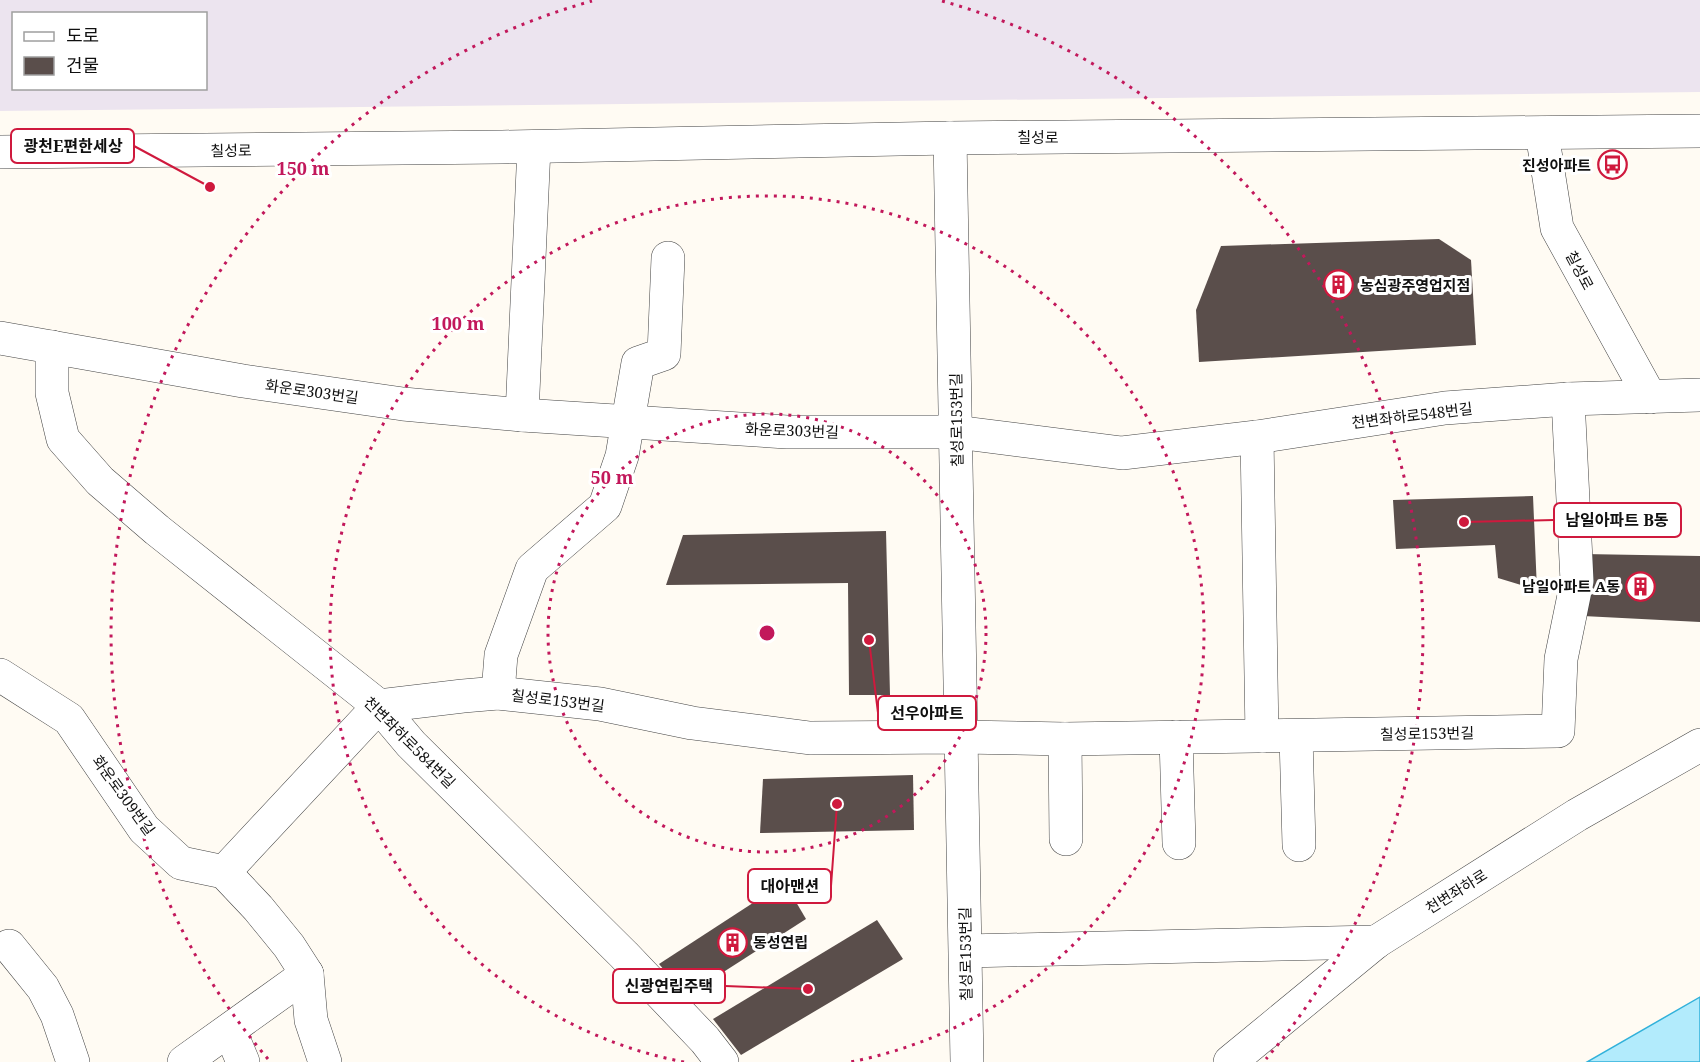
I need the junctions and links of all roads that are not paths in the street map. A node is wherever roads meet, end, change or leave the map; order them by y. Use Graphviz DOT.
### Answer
graph roads {
  1 [pos="1700,131"];
  2 [pos="1542,133"];
  3 [pos="950,138"];
  4 [pos="534,147"];
  5 [pos="0,152"];
  6 [pos="668,258"];
  7 [pos="0,338"];
  8 [pos="52,347"];
  9 [pos="1700,395"];
  10 [pos="1650,397"];
  11 [pos="1568,399"];
  12 [pos="522,415"];
  13 [pos="627,422"];
  14 [pos="956,432"];
  15 [pos="1257,437"];
  16 [pos="0,675"];
  17 [pos="498,693"];
  18 [pos="379,706"];
  19 [pos="1262,736"];
  20 [pos="1296,736"];
  21 [pos="961,737"];
  22 [pos="1176,737"];
  23 [pos="1065,739"];
  24 [pos="1700,746"];
  25 [pos="1066,840"];
  26 [pos="1179,843"];
  27 [pos="1299,845"];
  28 [pos="224,872"];
  29 [pos="1376,942"];
  30 [pos="9,946"];
  31 [pos="966,951"];
  32 [pos="307,974"];
  33 [pos="230,1031"];
  34 [pos="73,1062"];
  35 [pos="184,1062"];
  36 [pos="243,1062"];
  37 [pos="325,1062"];
  38 [pos="722,1062"];
  39 [pos="967,1062"];
  40 [pos="1230,1062"];
  1 -- 2 [label="street, 칠성로"];
  2 -- 3 [label="street, 칠성로"];
  2 -- 10 [label="street, 칠성로"];
  3 -- 4 [label="street, 칠성로"];
  3 -- 14 [label="street, 칠성로153번길"];
  4 -- 5 [label="street, 칠성로"];
  4 -- 12 [label="street"];
  6 -- 13 [label="street"];
  7 -- 8 [label="street, 화운로303번길"];
  8 -- 12 [label="street, 화운로303번길"];
  8 -- 18 [label="street, 천변좌하로584번길"];
  9 -- 10 [label="street, 천변좌하로548번길"];
  10 -- 11 [label="street, 천변좌하로548번길"];
  11 -- 15 [label="street, 천변좌하로548번길"];
  11 -- 20 [label="street, 칠성로153번길"];
  12 -- 13 [label="street, 화운로303번길"];
  13 -- 14 [label="street, 화운로303번길"];
  13 -- 17 [label="street"];
  14 -- 15 [label="street, 천변좌하로548번길"];
  14 -- 21 [label="street, 칠성로153번길"];
  15 -- 19 [label="street"];
  16 -- 28 [label="street, 화운로309번길"];
  17 -- 18 [label="street, 칠성로153번길"];
  17 -- 21 [label="street, 칠성로153번길"];
  18 -- 28 [label="street"];
  18 -- 38 [label="street, 천변좌하로584번길"];
  19 -- 20 [label="street, 칠성로153번길"];
  19 -- 22 [label="street, 칠성로153번길"];
  20 -- 27 [label="street"];
  21 -- 23 [label="street, 칠성로153번길"];
  21 -- 31 [label="street, 칠성로153번길"];
  22 -- 23 [label="street, 칠성로153번길"];
  22 -- 26 [label="street"];
  23 -- 25 [label="street"];
  24 -- 29 [label="street, 천변좌하로"];
  28 -- 32 [label="street"];
  29 -- 31 [label="street"];
  29 -- 40 [label="street, 천변좌하로"];
  30 -- 34 [label="street"];
  31 -- 39 [label="street, 칠성로153번길"];
  32 -- 33 [label="street"];
  32 -- 37 [label="street"];
  33 -- 35 [label="street"];
  33 -- 36 [label="street"];
}
